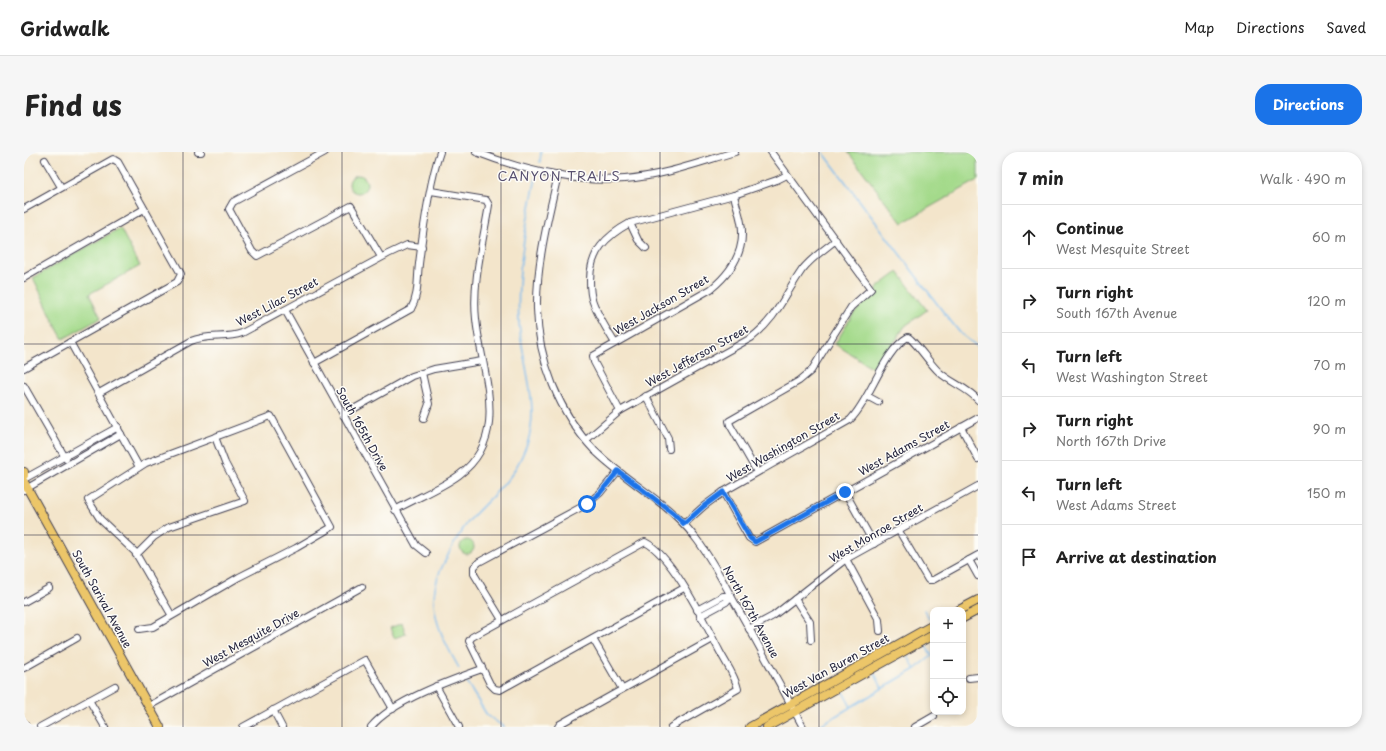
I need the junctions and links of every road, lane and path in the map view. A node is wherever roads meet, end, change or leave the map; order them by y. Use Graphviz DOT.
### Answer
graph roads {
  1 [pos="325,152"];
  2 [pos="440,152"];
  3 [pos="476,152"];
  4 [pos="735,152"];
  5 [pos="771,152"];
  6 [pos="45,160"];
  7 [pos="558,175"];
  8 [pos="787,175"];
  9 [pos="60,188"];
  10 [pos="431,191"];
  11 [pos="734,195"];
  12 [pos="24,208"];
  13 [pos="144,209"];
  14 [pos="630,223"];
  15 [pos="836,240"];
  16 [pos="422,247"];
  17 [pos="646,248"];
  18 [pos="381,257"];
  19 [pos="24,278"];
  20 [pos="285,310"];
  21 [pos="70,342"];
  22 [pos="615,343"];
  23 [pos="482,361"];
  24 [pos="314,363"];
  25 [pos="24,368"];
  26 [pos="422,373"];
  27 [pos="24,386"];
  28 [pos="99,393"];
  29 [pos="646,396"];
  30 [pos="867,396"];
  31 [pos="978,400"];
  32 [pos="878,402"];
  33 [pos="620,411"];
  34 [pos="343,415"];
  35 [pos="424,418"];
  36 [pos="978,418"];
  37 [pos="118,427"];
  38 [pos="961,427"];
  39 [pos="121,434"];
  40 [pos="215,437"];
  41 [pos="586,440"];
  42 [pos="669,450"];
  43 [pos="64,457"];
  44 [pos="978,459"];
  45 [pos="68,464"];
  46 [pos="139,467"];
  47 [pos="618,471"];
  48 [pos="24,472"];
  49 [pos="757,472"];
  50 [pos="24,476"];
  51 [pos="25,485"];
  52 [pos="978,486"];
  53 [pos="723,492"];
  54 [pos="845,492"];
  55 [pos="396,510"];
  56 [pos="684,524"];
  57 [pos="899,531"];
  58 [pos="874,544"];
  59 [pos="426,553"];
  60 [pos="136,555"];
  61 [pos="978,555"];
  62 [pos="846,559"];
  63 [pos="969,560"];
  64 [pos="978,576"];
  65 [pos="49,588"];
  66 [pos="362,588"];
  67 [pos="684,588"];
  68 [pos="731,596"];
  69 [pos="795,599"];
  70 [pos="978,600"];
  71 [pos="24,602"];
  72 [pos="965,607"];
  73 [pos="978,610"];
  74 [pos="698,613"];
  75 [pos="172,616"];
  76 [pos="966,616"];
  77 [pos="502,620"];
  78 [pos="930,627"];
  79 [pos="139,628"];
  80 [pos="749,629"];
  81 [pos="880,631"];
  82 [pos="930,637"];
  83 [pos="77,638"];
  84 [pos="593,639"];
  85 [pos="712,639"];
  86 [pos="811,640"];
  87 [pos="24,668"];
  88 [pos="482,669"];
  89 [pos="978,677"];
  90 [pos="969,678"];
  91 [pos="115,686"];
  92 [pos="436,686"];
  93 [pos="622,689"];
  94 [pos="90,700"];
  95 [pos="149,706"];
  96 [pos="793,708"];
  97 [pos="393,709"];
  98 [pos="273,710"];
  99 [pos="934,716"];
  100 [pos="24,723"];
  101 [pos="26,727"];
  102 [pos="40,727"];
  103 [pos="105,727"];
  104 [pos="160,727"];
  105 [pos="243,727"];
  106 [pos="282,727"];
  107 [pos="371,727"];
  108 [pos="459,727"];
  109 [pos="558,727"];
  110 [pos="671,727"];
  111 [pos="750,727"];
  112 [pos="767,727"];
  113 [pos="803,727"];
  114 [pos="915,727"];
  1 -- 18 [label="street"];
  2 -- 10 [label="street"];
  3 -- 7 [label="street"];
  4 -- 7 [label="street"];
  5 -- 8 [label="street"];
  6 -- 9 [label="street"];
  7 -- 41 [label="street, North 167th Avenue"];
  8 -- 11 [label="street"];
  8 -- 15 [label="street"];
  9 -- 12 [label="street"];
  9 -- 13 [label="street"];
  10 -- 16 [label="street"];
  10 -- 23 [label="street"];
  11 -- 14 [label="street"];
  11 -- 22 [label="street, West Jackson Street"];
  13 -- 19 [label="street"];
  13 -- 21 [label="street"];
  14 -- 17 [label="street"];
  14 -- 22 [label="street"];
  15 -- 29 [label="street, West Jefferson Street"];
  15 -- 49 [label="street"];
  16 -- 18 [label="street, West Lilac Street"];
  16 -- 24 [label="street"];
  18 -- 20 [label="street, West Lilac Street"];
  20 -- 24 [label="street, South 165th Drive"];
  20 -- 28 [label="street, West Lilac Street"];
  21 -- 25 [label="street"];
  21 -- 28 [label="street"];
  22 -- 33 [label="street, West Jackson Street"];
  23 -- 26 [label="street"];
  23 -- 55 [label="street"];
  24 -- 34 [label="street, South 165th Drive"];
  26 -- 34 [label="street"];
  26 -- 35 [label="street"];
  27 -- 43 [label="street"];
  28 -- 37 [label="street"];
  29 -- 33 [label="street, West Jefferson Street"];
  29 -- 42 [label="street"];
  30 -- 31 [label="street, West Washington Street"];
  30 -- 32 [label="street"];
  30 -- 49 [label="street, West Washington Street"];
  33 -- 41 [label="street, West Jefferson Street"];
  34 -- 55 [label="street, South 165th Drive"];
  36 -- 38 [label="street, West Adams Street"];
  37 -- 39 [label="street"];
  37 -- 43 [label="street"];
  38 -- 44 [label="street"];
  38 -- 54 [label="street, West Adams Street"];
  39 -- 45 [label="street"];
  39 -- 46 [label="street"];
  40 -- 46 [label="street"];
  40 -- 60 [label="street"];
  40 -- 75 [label="street"];
  41 -- 47 [label="street, North 167th Avenue"];
  43 -- 45 [label="street"];
  43 -- 51 [label="street"];
  45 -- 51 [label="street"];
  46 -- 60 [label="street"];
  47 -- 56 [label="street, North 167th Avenue"];
  47 -- 77 [label="street"];
  48 -- 50 [label="main road"];
  49 -- 53 [label="street, West Washington Street"];
  51 -- 95 [label="main road, South Sarival Avenue"];
  52 -- 57 [label="street, West Monroe Street"];
  53 -- 54 [label="street, West Adams Street"];
  53 -- 56 [label="street, West Washington Street"];
  54 -- 58 [label="street"];
  55 -- 59 [label="street, South 165th Drive"];
  56 -- 68 [label="street, North 167th Avenue"];
  57 -- 58 [label="street, West Monroe Street"];
  57 -- 63 [label="street"];
  58 -- 62 [label="street, West Monroe Street"];
  60 -- 75 [label="street"];
  61 -- 63 [label="street"];
  62 -- 69 [label="street, West Monroe Street"];
  62 -- 81 [label="street"];
  63 -- 64 [label="street"];
  65 -- 71 [label="street"];
  66 -- 95 [label="street, West Mesquite Drive"];
  67 -- 74 [label="street"];
  67 -- 77 [label="street"];
  67 -- 84 [label="street"];
  68 -- 74 [label="street"];
  68 -- 80 [label="street, North 167th Avenue"];
  69 -- 80 [label="street, West Monroe Street"];
  69 -- 86 [label="street"];
  70 -- 72 [label="main road"];
  73 -- 76 [label="main road"];
  74 -- 85 [label="street"];
  75 -- 79 [label="street"];
  77 -- 88 [label="street"];
  78 -- 96 [label="main road, West Van Buren Street"];
  80 -- 96 [label="street, North 167th Avenue"];
  82 -- 96 [label="main road, West Van Buren Street"];
  83 -- 87 [label="street"];
  84 -- 88 [label="street"];
  84 -- 93 [label="street"];
  85 -- 93 [label="street"];
  85 -- 110 [label="street"];
  88 -- 92 [label="street"];
  89 -- 90 [label="street"];
  91 -- 94 [label="street"];
  92 -- 97 [label="street"];
  92 -- 108 [label="street"];
  93 -- 109 [label="street"];
  94 -- 102 [label="street"];
  94 -- 103 [label="street"];
  95 -- 104 [label="main road, South Sarival Avenue"];
  96 -- 111 [label="main road, West Van Buren Street"];
  96 -- 112 [label="main road, West Van Buren Street"];
  96 -- 113 [label="street, North 167th Avenue"];
  97 -- 98 [label="street"];
  97 -- 107 [label="street"];
  98 -- 105 [label="street"];
  98 -- 106 [label="street"];
  99 -- 114 [label="street"];
  100 -- 101 [label="street"];
}
